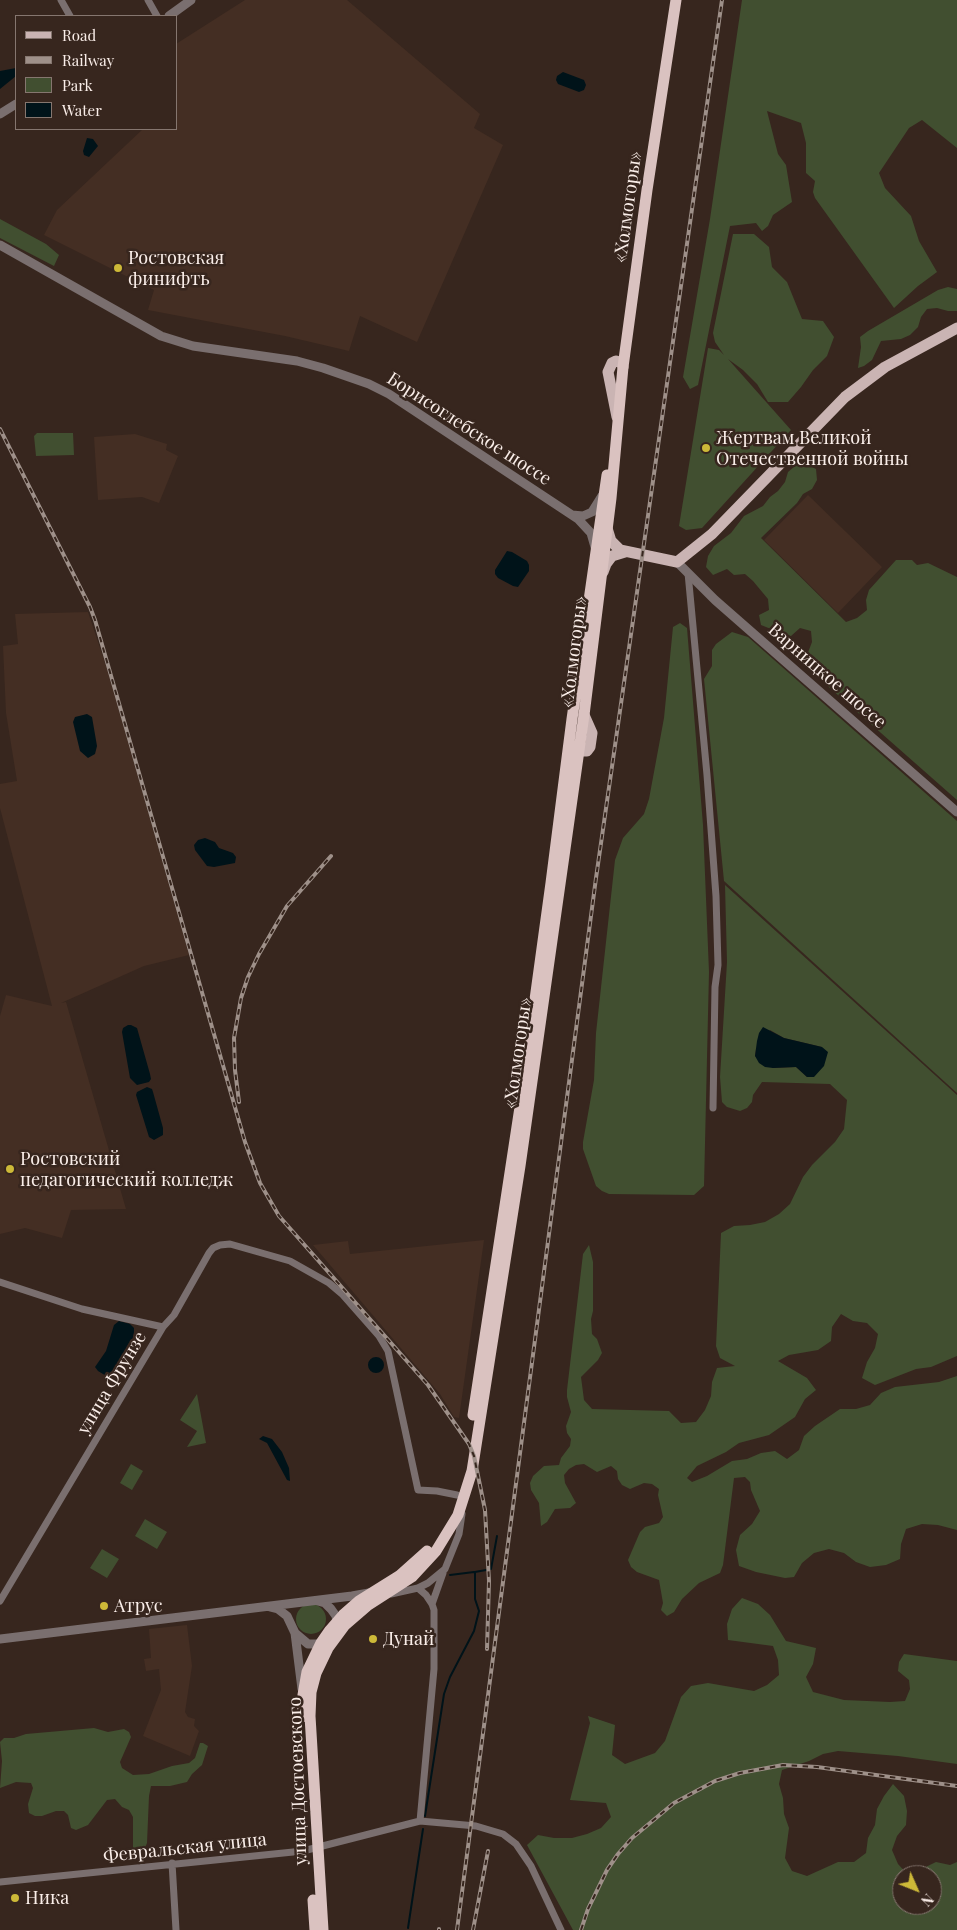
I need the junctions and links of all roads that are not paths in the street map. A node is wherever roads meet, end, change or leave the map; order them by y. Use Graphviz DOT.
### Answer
graph roads {
  1 [pos="61,0"];
  2 [pos="148,0"];
  3 [pos="191,0"];
  4 [pos="676,0"];
  5 [pos="69,15"];
  6 [pos="156,15"];
  7 [pos="169,15"];
  8 [pos="15,105"];
  9 [pos="0,114"];
  10 [pos="0,245"];
  11 [pos="957,328"];
  12 [pos="618,420"];
  13 [pos="603,493"];
  14 [pos="572,515"];
  15 [pos="607,528"];
  16 [pos="596,551"];
  17 [pos="625,552"];
  18 [pos="677,562"];
  19 [pos="688,573"];
  20 [pos="601,576"];
  21 [pos="573,748"];
  22 [pos="957,812"];
  23 [pos="713,1108"];
  24 [pos="0,1282"];
  25 [pos="163,1326"];
  26 [pos="461,1496"];
  27 [pos="445,1569"];
  28 [pos="418,1588"];
  29 [pos="380,1593"];
  30 [pos="316,1600"];
  31 [pos="0,1601"];
  32 [pos="303,1602"];
  33 [pos="432,1604"];
  34 [pos="270,1606"];
  35 [pos="337,1622"];
  36 [pos="294,1629"];
  37 [pos="336,1636"];
  38 [pos="0,1639"];
  39 [pos="321,1643"];
  40 [pos="303,1695"];
  41 [pos="420,1821"];
  42 [pos="314,1848"];
  43 [pos="172,1863"];
  44 [pos="0,1882"];
  45 [pos="176,1930"];
  46 [pos="315,1930"];
  47 [pos="323,1930"];
  48 [pos="561,1930"];
  1 -- 5 [label="street"];
  2 -- 6 [label="street"];
  3 -- 7 [label="street"];
  4 -- 12 [label="highway, «Холмогоры»"];
  8 -- 9 [label="street"];
  10 -- 14 [label="street, Борисоглебское шоссе"];
  11 -- 18 [label="main road"];
  12 -- 13 [label="highway, «Холмогоры»"];
  12 -- 15 [label="highway, «Холмогоры»"];
  13 -- 14 [label="street"];
  13 -- 16 [label="highway, «Холмогоры»"];
  14 -- 16 [label="street, Борисоглебское шоссе"];
  15 -- 17 [label="main road"];
  15 -- 20 [label="highway, «Холмогоры»"];
  16 -- 21 [label="highway, «Холмогоры»"];
  17 -- 18 [label="main road"];
  17 -- 20 [label="main road"];
  18 -- 19 [label="street, Варницкое шоссе"];
  19 -- 22 [label="street, Варницкое шоссе"];
  19 -- 23 [label="street"];
  20 -- 21 [label="highway, «Холмогоры»"];
  21 -- 26 [label="highway, «Холмогоры»"];
  24 -- 25 [label="street, улица Фрунзе"];
  25 -- 26 [label="street"];
  25 -- 31 [label="street, улица Фрунзе"];
  26 -- 27 [label="street"];
  26 -- 29 [label="highway, «Холмогоры»"];
  27 -- 28 [label="street"];
  27 -- 33 [label="street"];
  28 -- 29 [label="street"];
  28 -- 33 [label="street"];
  29 -- 30 [label="street"];
  29 -- 35 [label="highway, «Холмогоры»"];
  29 -- 37 [label="highway, «Холмогоры»"];
  30 -- 32 [label="street"];
  30 -- 35 [label="street"];
  32 -- 34 [label="street"];
  32 -- 36 [label="street"];
  33 -- 41 [label="street"];
  34 -- 36 [label="street"];
  34 -- 38 [label="street"];
  35 -- 37 [label="street"];
  35 -- 39 [label="highway"];
  36 -- 39 [label="street"];
  36 -- 40 [label="street"];
  37 -- 39 [label="street"];
  37 -- 42 [label="highway, улица Достоевского"];
  39 -- 40 [label="highway, улица Достоевского"];
  40 -- 42 [label="highway, улица Достоевского"];
  41 -- 42 [label="street, Февральская улица"];
  41 -- 48 [label="street, Февральская улица"];
  42 -- 43 [label="street, Февральская улица"];
  42 -- 46 [label="highway, улица Достоевского"];
  42 -- 47 [label="highway, улица Достоевского"];
  43 -- 44 [label="street, Февральская улица"];
  43 -- 45 [label="street"];
}
